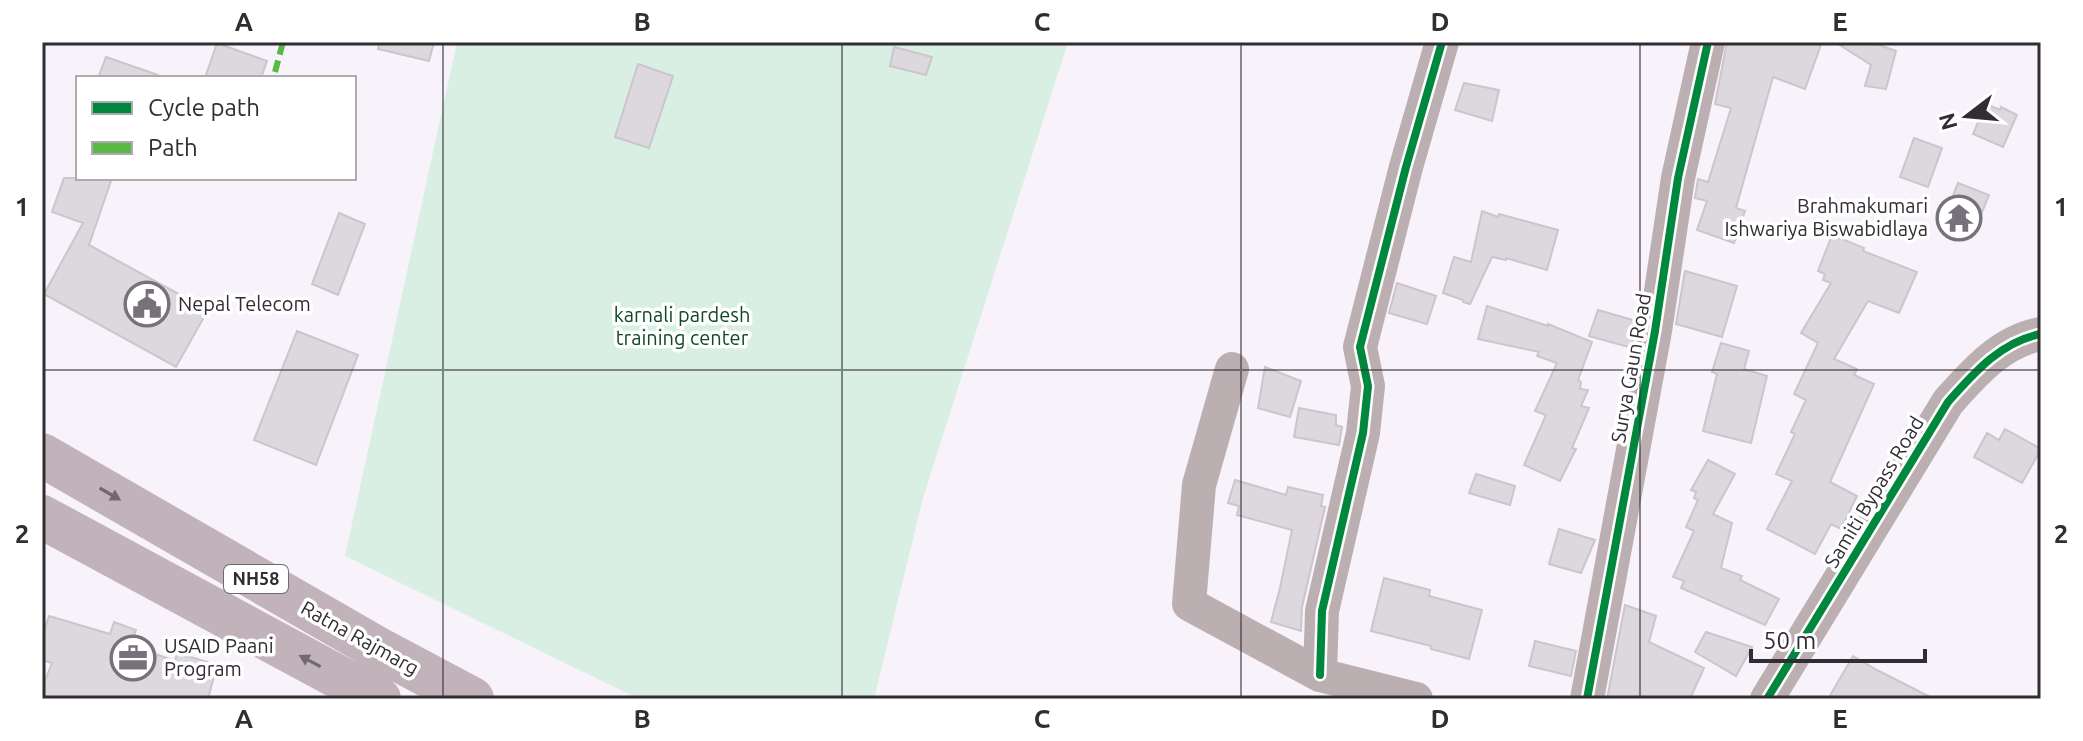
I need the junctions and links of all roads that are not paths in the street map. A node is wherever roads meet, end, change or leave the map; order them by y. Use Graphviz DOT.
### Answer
graph roads {
  1 [pos="1708,42"];
  2 [pos="1433,47"];
  3 [pos="2041,334"];
  4 [pos="1232,369"];
  5 [pos="42,455"];
  6 [pos="42,517"];
  7 [pos="1320,675"];
  8 [pos="379,699"];
  9 [pos="472,699"];
  10 [pos="1416,699"];
  11 [pos="1587,699"];
  12 [pos="1767,699"];
  1 -- 11 [label="street, Surya Gaun Road"];
  2 -- 7 [label="street"];
  3 -- 12 [label="street, Samiti Bypass Road"];
  4 -- 7 [label="street"];
  5 -- 9 [label="highway, Ratna Rajmarg / NH58, one-way"];
  8 -- 6 [label="highway, NH58, one-way"];
  7 -- 10 [label="street"];
}
